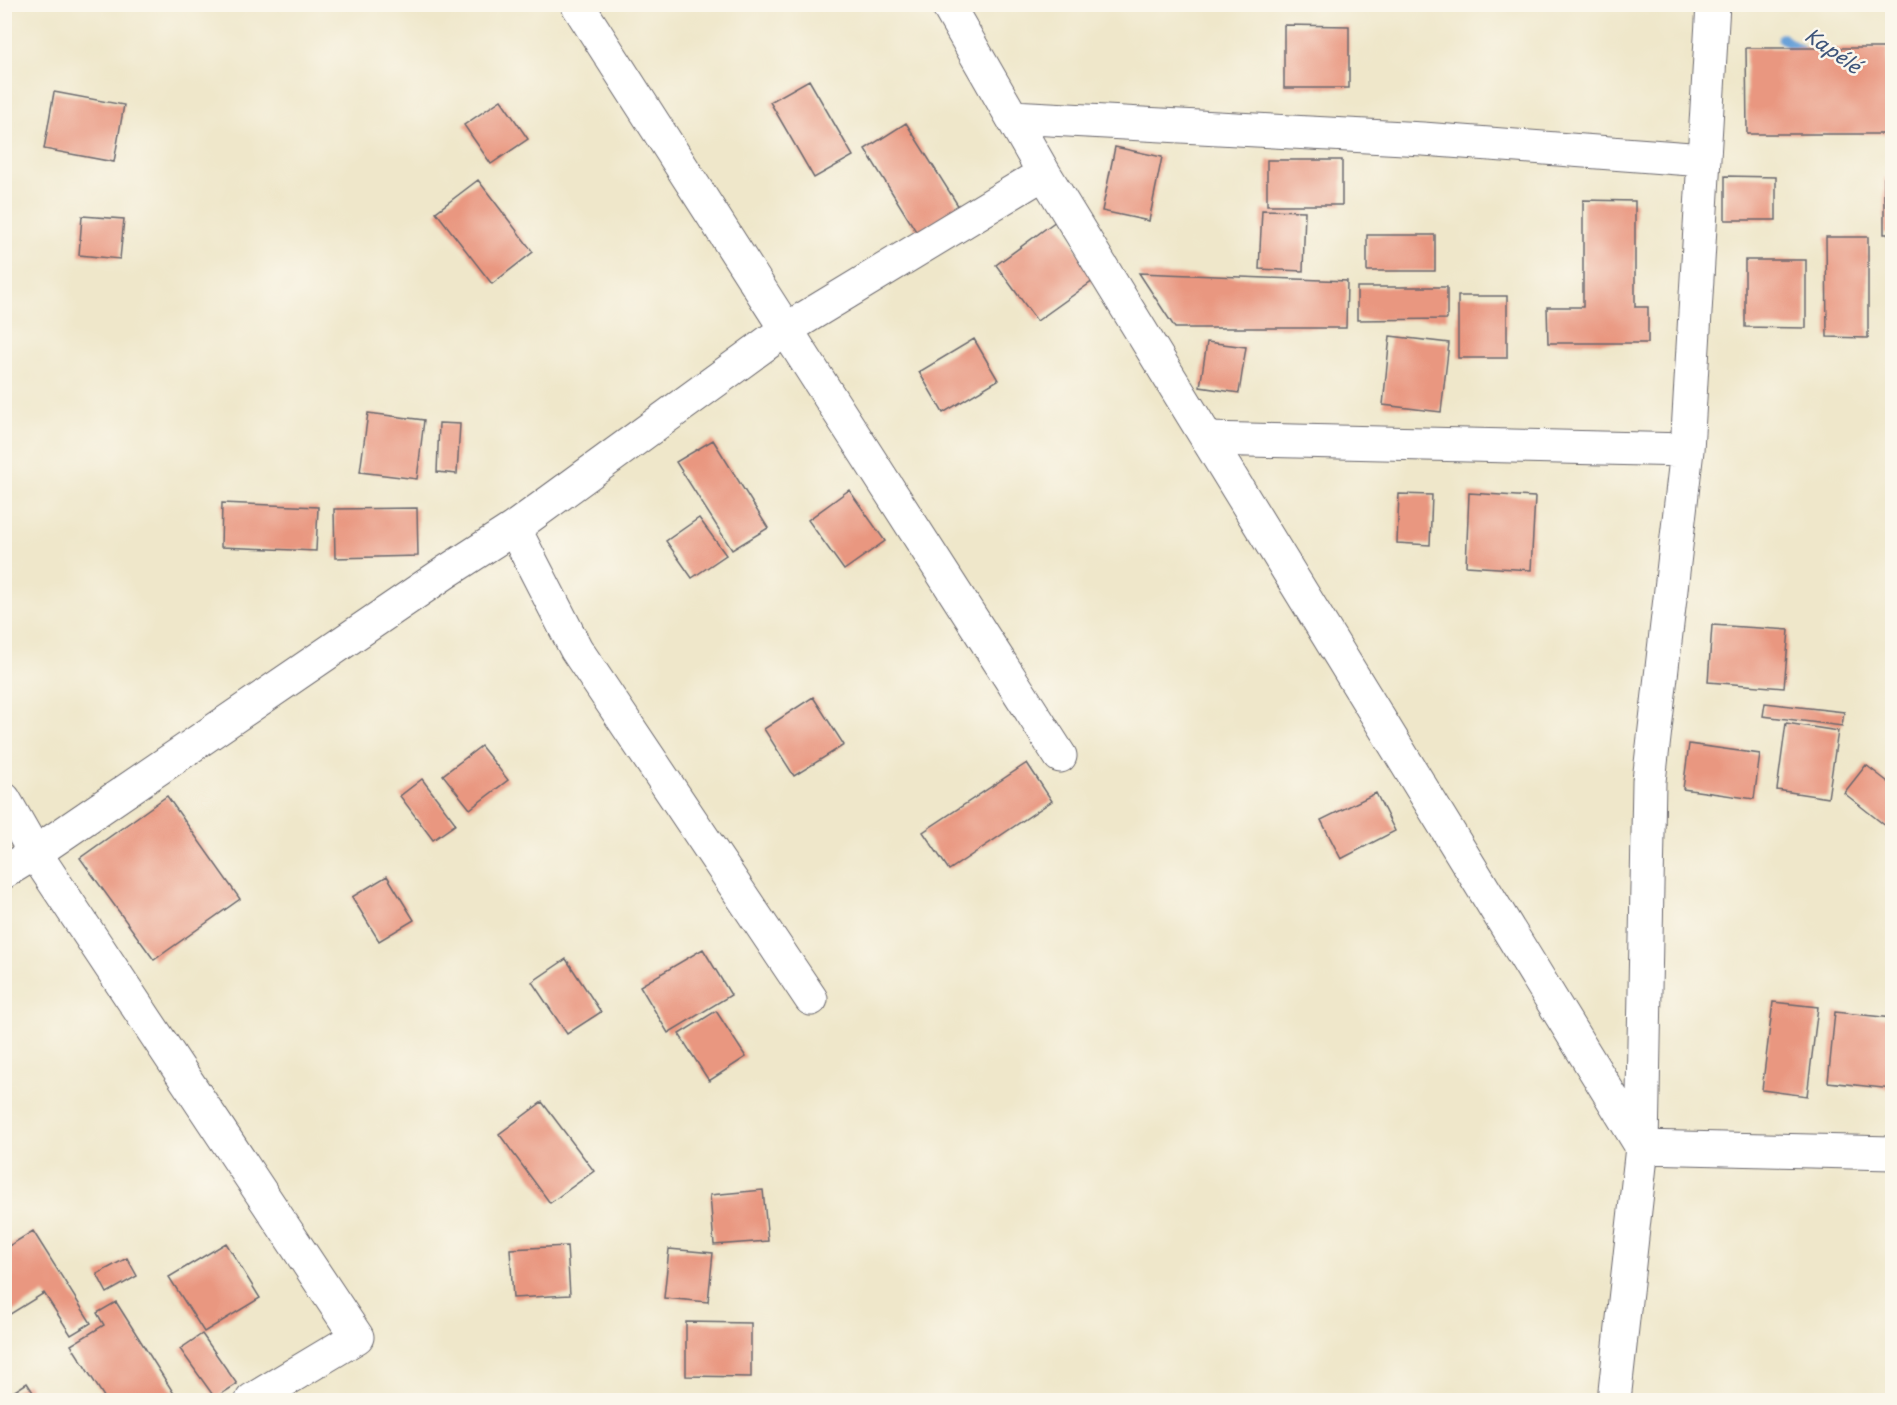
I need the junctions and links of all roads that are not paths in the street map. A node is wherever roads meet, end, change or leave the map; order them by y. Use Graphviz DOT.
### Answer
graph roads {
  1 [pos="577,4"];
  2 [pos="947,4"];
  3 [pos="1713,4"];
  4 [pos="1012,117"];
  5 [pos="1704,160"];
  6 [pos="1044,173"];
  7 [pos="784,330"];
  8 [pos="1207,439"];
  9 [pos="1687,450"];
  10 [pos="514,528"];
  11 [pos="1060,756"];
  12 [pos="4,799"];
  13 [pos="35,853"];
  14 [pos="4,872"];
  15 [pos="811,999"];
  16 [pos="1642,1147"];
  17 [pos="1893,1153"];
  18 [pos="252,1401"];
  19 [pos="1614,1401"];
  1 -- 7 [label="street"];
  2 -- 4 [label="street"];
  3 -- 5 [label="street"];
  4 -- 5 [label="street"];
  4 -- 6 [label="street"];
  5 -- 9 [label="street"];
  6 -- 7 [label="street"];
  6 -- 8 [label="street"];
  7 -- 10 [label="street"];
  7 -- 11 [label="street"];
  8 -- 9 [label="street"];
  8 -- 16 [label="street"];
  9 -- 16 [label="street"];
  10 -- 13 [label="street"];
  10 -- 15 [label="street"];
  12 -- 13 [label="street"];
  13 -- 14 [label="street"];
  13 -- 18 [label="street"];
  16 -- 17 [label="street"];
  16 -- 19 [label="street"];
}
